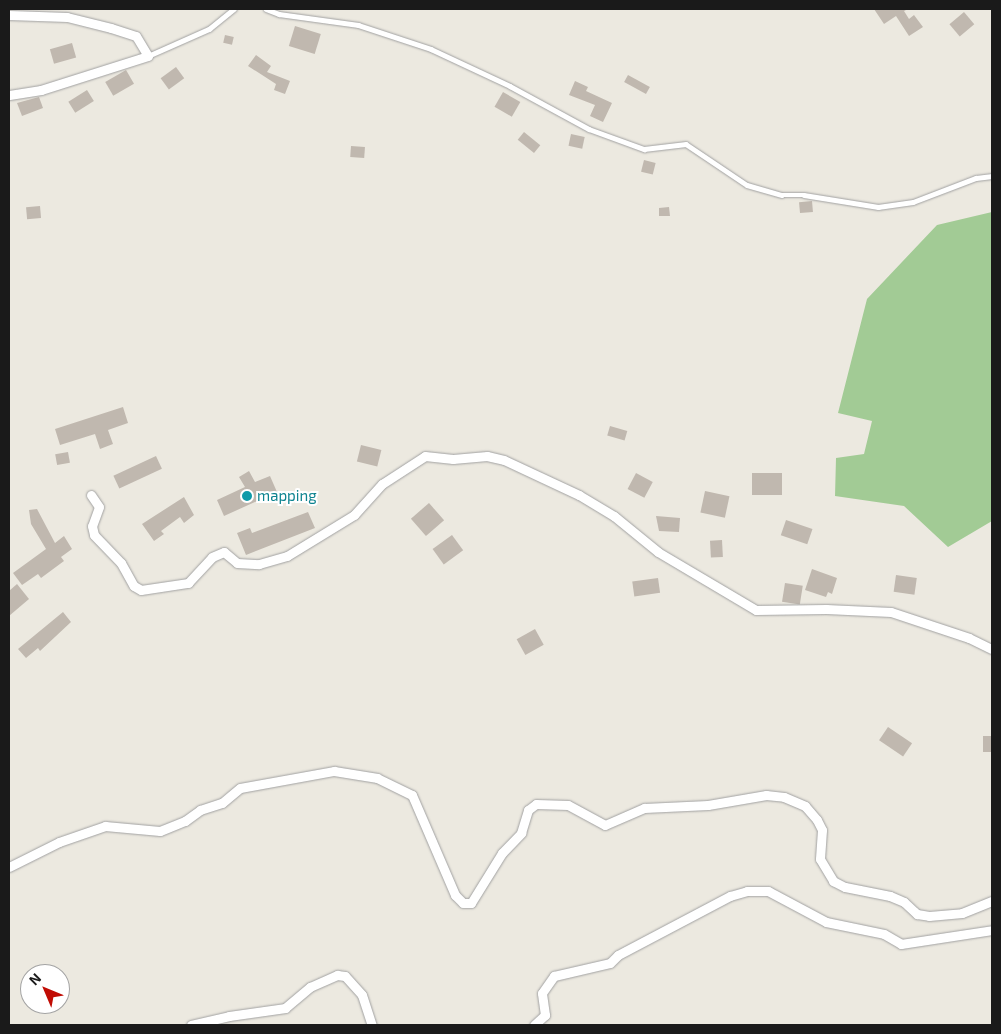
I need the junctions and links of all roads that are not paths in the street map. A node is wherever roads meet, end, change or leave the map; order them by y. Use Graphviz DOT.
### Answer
graph roads {
  1 [pos="234,9"];
  2 [pos="266,9"];
  3 [pos="9,15"];
  4 [pos="148,56"];
  5 [pos="9,95"];
  6 [pos="992,176"];
  7 [pos="90,495"];
  8 [pos="992,650"];
  9 [pos="9,867"];
  10 [pos="992,901"];
  11 [pos="992,930"];
  12 [pos="191,1025"];
  13 [pos="372,1025"];
  14 [pos="534,1025"];
  1 -- 4 [label="lane"];
  2 -- 6 [label="lane"];
  3 -- 4 [label="street"];
  4 -- 5 [label="street"];
  7 -- 8 [label="street"];
  9 -- 10 [label="street"];
  11 -- 14 [label="street"];
  12 -- 13 [label="street"];
}
